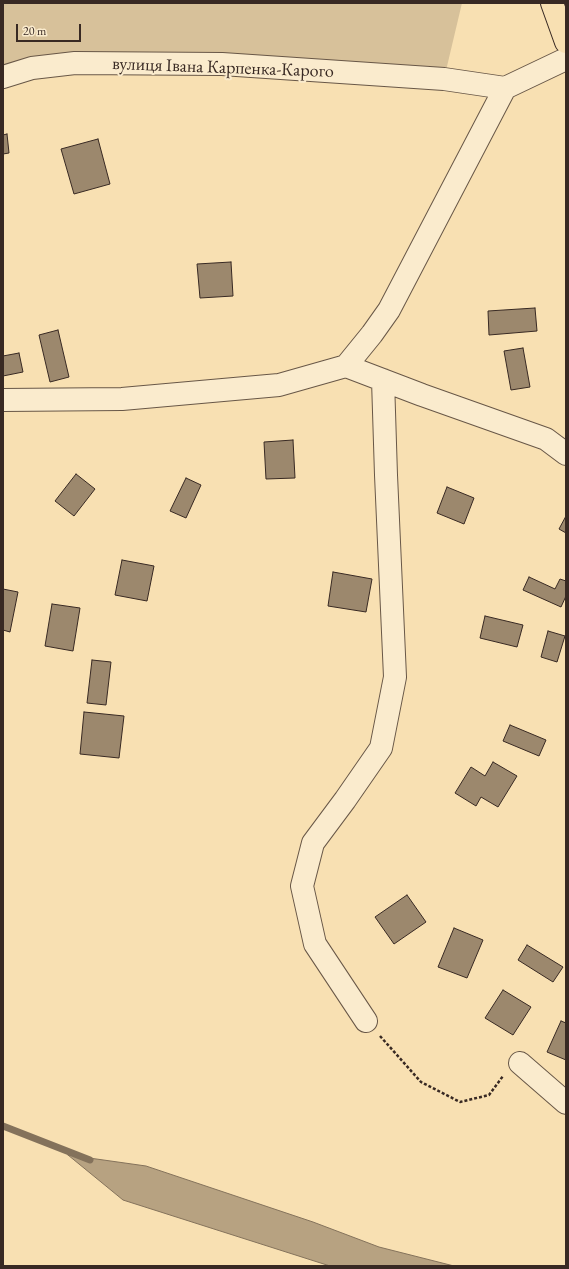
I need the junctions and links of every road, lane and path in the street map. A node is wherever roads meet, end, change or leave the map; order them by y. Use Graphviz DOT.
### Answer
graph roads {
  1 [pos="552,3"];
  2 [pos="566,42"];
  3 [pos="566,59"];
  4 [pos="3,77"];
  5 [pos="505,88"];
  6 [pos="346,366"];
  7 [pos="383,380"];
  8 [pos="3,400"];
  9 [pos="566,454"];
  10 [pos="366,1021"];
  11 [pos="520,1063"];
  12 [pos="566,1103"];
  1 -- 2 [label="main road"];
  3 -- 5 [label="street"];
  4 -- 5 [label="street, вулиця Івана Карпенка-Карого"];
  5 -- 6 [label="street"];
  6 -- 7 [label="street"];
  6 -- 8 [label="street"];
  7 -- 9 [label="street"];
  7 -- 10 [label="street"];
  10 -- 11 [label="path"];
  11 -- 12 [label="street"];
}
